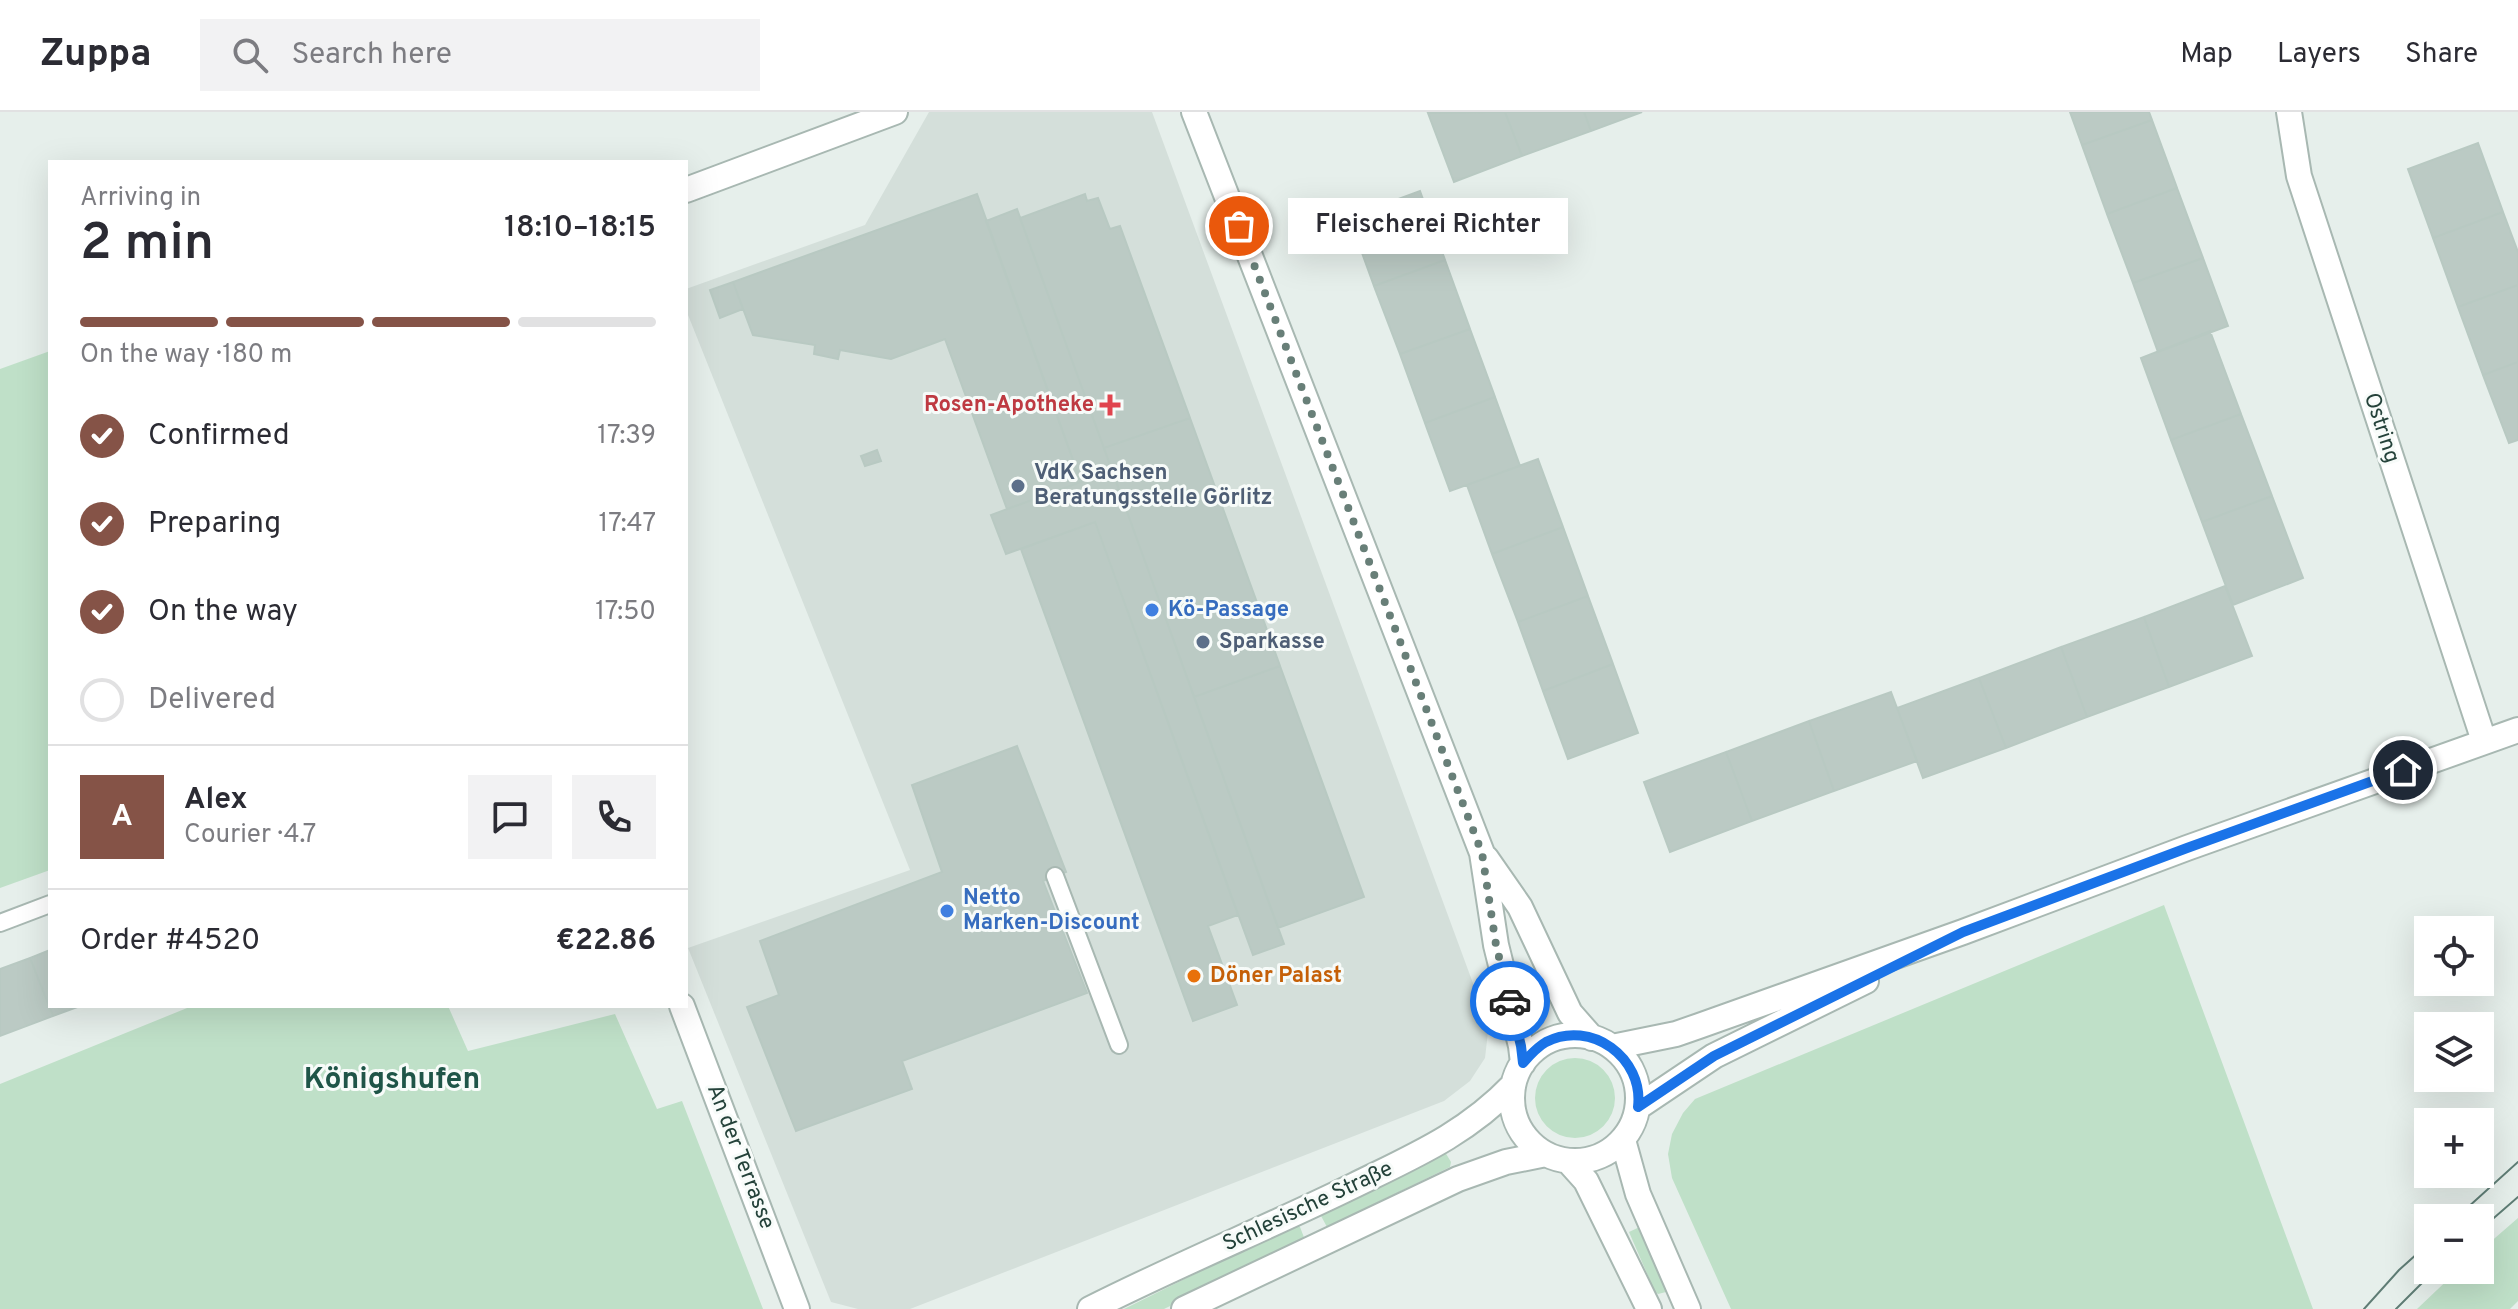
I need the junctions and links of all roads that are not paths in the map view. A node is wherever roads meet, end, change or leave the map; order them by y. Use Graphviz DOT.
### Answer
graph roads {
  1 [pos="1194,112"];
  2 [pos="2289,112"];
  3 [pos="893,113"];
  4 [pos="688,189"];
  5 [pos="2518,730"];
  6 [pos="2484,741"];
  7 [pos="1482,853"];
  8 [pos="1055,876"];
  9 [pos="48,905"];
  10 [pos="0,923"];
  11 [pos="1963,932"];
  12 [pos="683,1008"];
  13 [pos="1602,1042"];
  14 [pos="1119,1045"];
  15 [pos="1518,1074"];
  16 [pos="1638,1107"];
  17 [pos="1623,1140"];
  18 [pos="1557,1158"];
  19 [pos="797,1309"];
  20 [pos="1090,1309"];
  21 [pos="1184,1309"];
  22 [pos="1649,1309"];
  23 [pos="1688,1309"];
  1 -- 7 [label="street"];
  2 -- 6 [label="street, Ostring"];
  3 -- 4 [label="street"];
  5 -- 6 [label="street"];
  6 -- 11 [label="street"];
  7 -- 13 [label="street"];
  7 -- 15 [label="street"];
  8 -- 14 [label="lane"];
  9 -- 10 [label="lane"];
  11 -- 13 [label="street"];
  11 -- 16 [label="street"];
  12 -- 19 [label="street, An der Terrasse"];
  13 -- 15 [label="street"];
  13 -- 16 [label="street"];
  15 -- 18 [label="street"];
  15 -- 20 [label="street, Schlesische Straße"];
  16 -- 17 [label="street"];
  17 -- 18 [label="street"];
  17 -- 23 [label="street"];
  18 -- 21 [label="street, Schlesische Straße"];
  18 -- 22 [label="street"];
}
